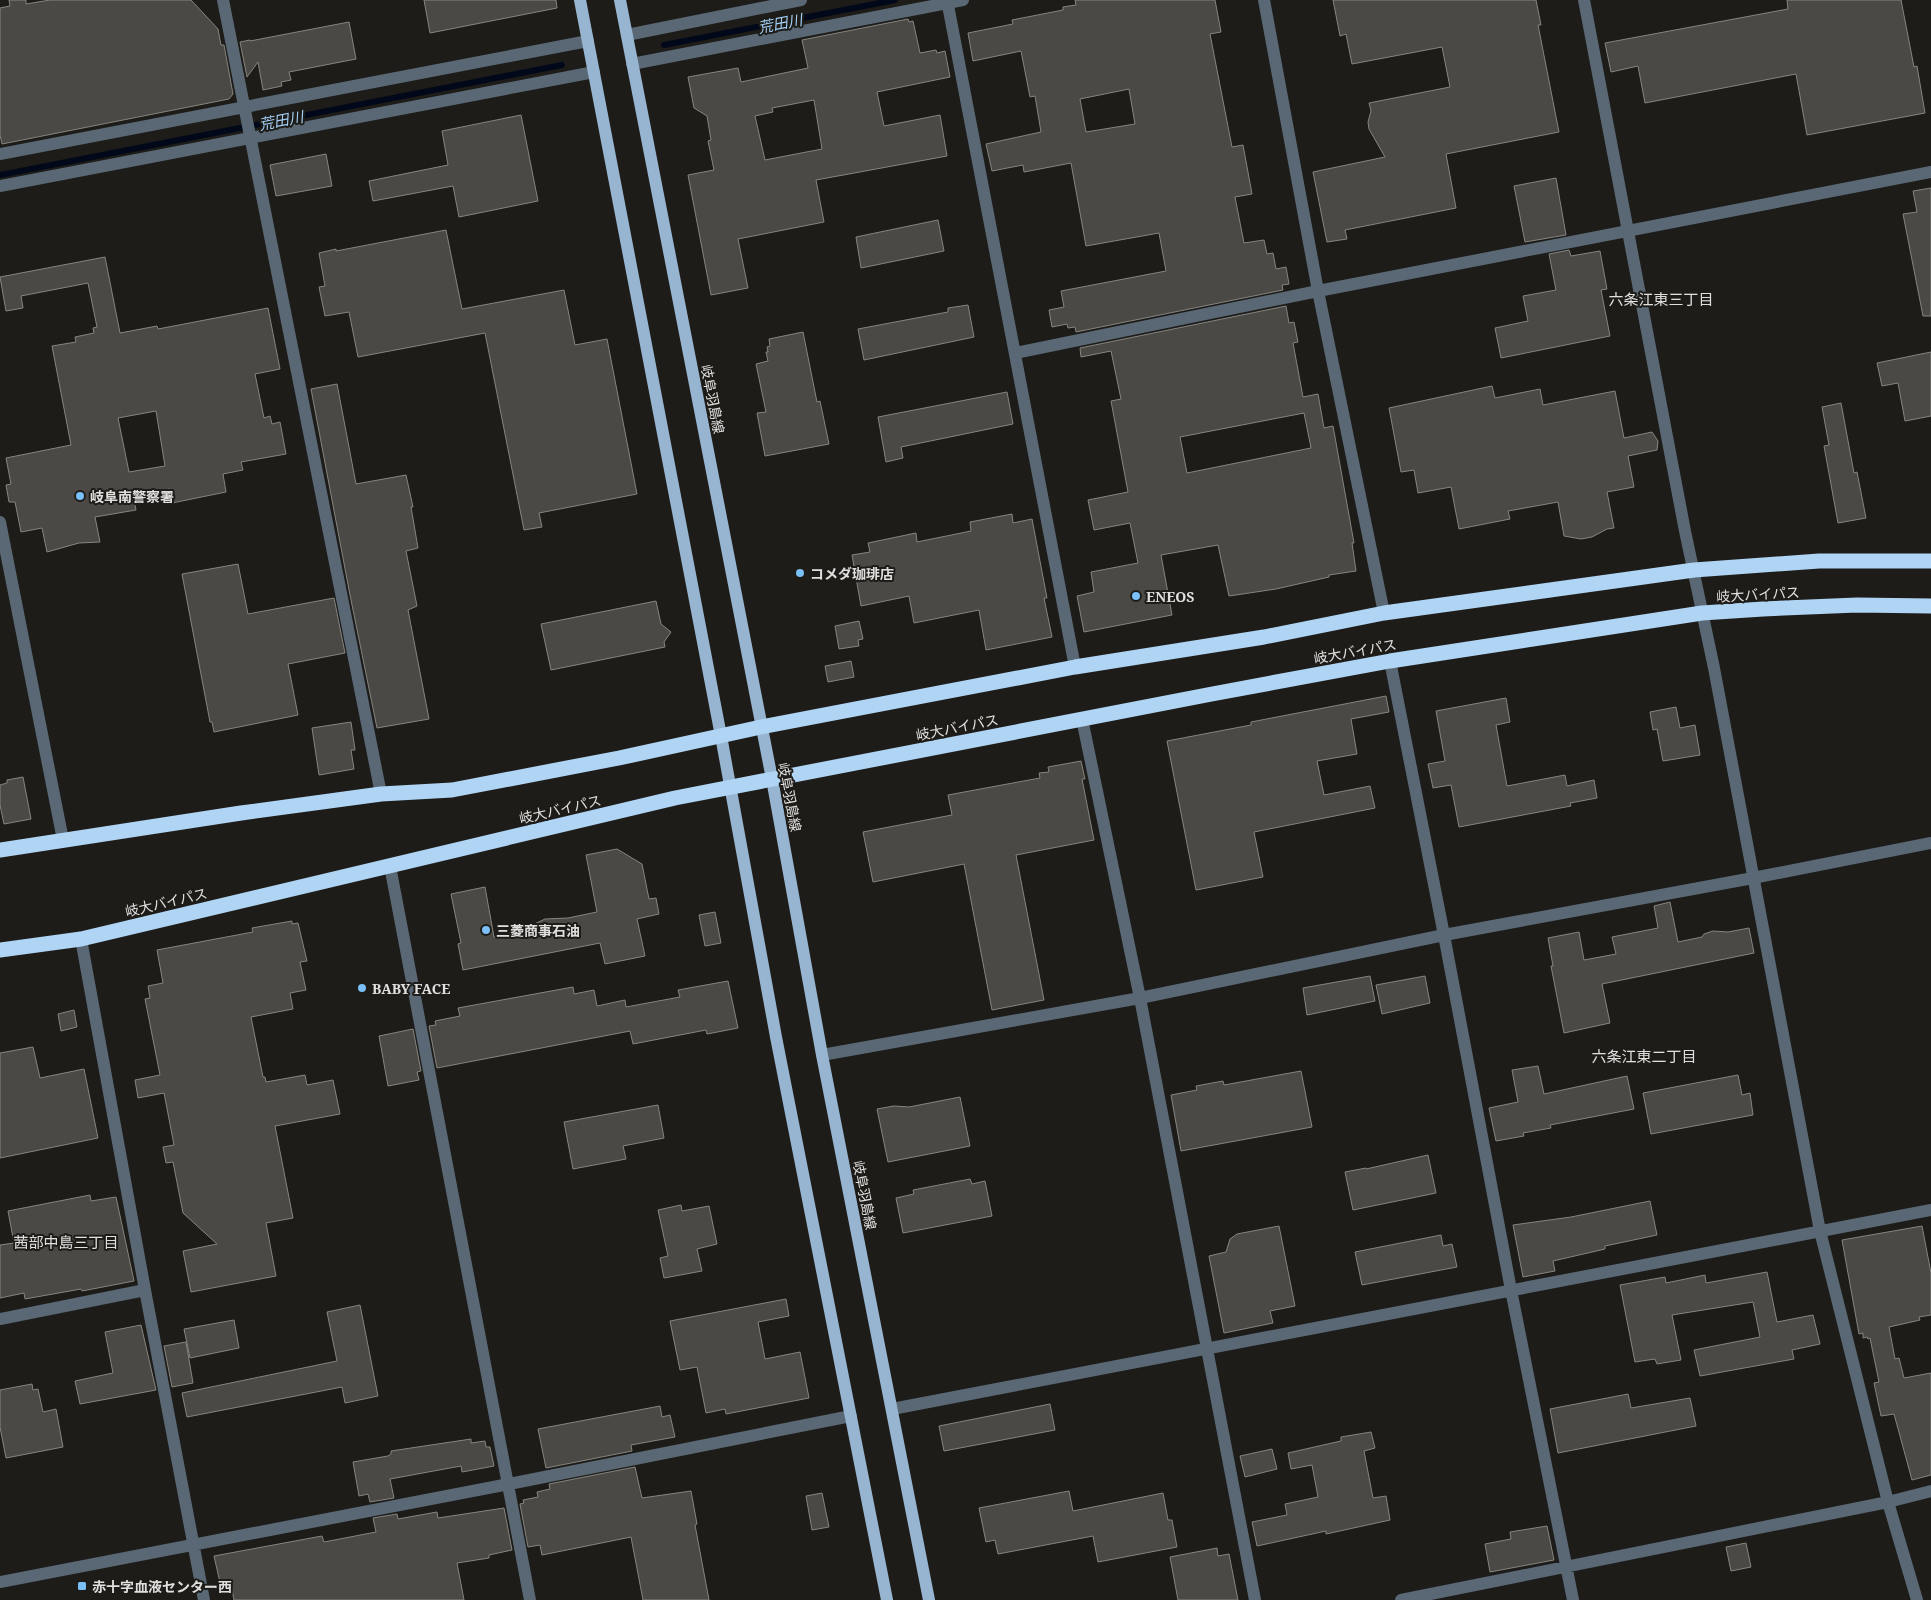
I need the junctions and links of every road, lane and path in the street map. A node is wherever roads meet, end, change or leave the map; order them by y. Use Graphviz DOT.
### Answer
graph roads {
  1 [pos="223,0"];
  2 [pos="580,0"];
  3 [pos="620,0"];
  4 [pos="801,0"];
  5 [pos="963,0"];
  6 [pos="1264,0"];
  7 [pos="1584,0"];
  8 [pos="948,1"];
  9 [pos="627,35"];
  10 [pos="588,41"];
  11 [pos="632,64"];
  12 [pos="594,72"];
  13 [pos="244,111"];
  14 [pos="249,135"];
  15 [pos="0,154"];
  16 [pos="1931,172"];
  17 [pos="0,186"];
  18 [pos="1628,230"];
  19 [pos="1318,291"];
  20 [pos="1015,353"];
  21 [pos="1,528"];
  22 [pos="1931,561"];
  23 [pos="1694,570"];
  24 [pos="1931,606"];
  25 [pos="1384,613"];
  26 [pos="1702,614"];
  27 [pos="1390,661"];
  28 [pos="1075,667"];
  29 [pos="1082,719"];
  30 [pos="761,728"];
  31 [pos="721,736"];
  32 [pos="772,779"];
  33 [pos="730,788"];
  34 [pos="381,794"];
  35 [pos="63,840"];
  36 [pos="1931,843"];
  37 [pos="0,850"];
  38 [pos="390,866"];
  39 [pos="1753,878"];
  40 [pos="1444,935"];
  41 [pos="81,939"];
  42 [pos="0,950"];
  43 [pos="1140,998"];
  44 [pos="822,1056"];
  45 [pos="1931,1210"];
  46 [pos="1820,1231"];
  47 [pos="145,1290"];
  48 [pos="1511,1290"];
  49 [pos="0,1319"];
  50 [pos="1206,1349"];
  51 [pos="892,1409"];
  52 [pos="851,1416"];
  53 [pos="509,1484"];
  54 [pos="1931,1490"];
  55 [pos="1888,1502"];
  56 [pos="194,1545"];
  57 [pos="1567,1567"];
  58 [pos="0,1582"];
  59 [pos="204,1600"];
  60 [pos="530,1600"];
  61 [pos="887,1600"];
  62 [pos="929,1600"];
  63 [pos="1255,1600"];
  64 [pos="1401,1600"];
  65 [pos="1573,1600"];
  66 [pos="1917,1600"];
  1 -- 13 [label="street"];
  2 -- 10 [label="main road"];
  3 -- 9 [label="main road, 岐阜羽島線"];
  4 -- 9 [label="street"];
  5 -- 8 [label="street"];
  6 -- 19 [label="street"];
  7 -- 18 [label="street"];
  8 -- 11 [label="street"];
  8 -- 20 [label="street"];
  9 -- 11 [label="main road, 岐阜羽島線"];
  10 -- 12 [label="main road"];
  10 -- 13 [label="street"];
  11 -- 30 [label="main road, 岐阜羽島線"];
  12 -- 14 [label="street"];
  12 -- 31 [label="main road"];
  13 -- 14 [label="street"];
  13 -- 15 [label="street"];
  14 -- 17 [label="street"];
  14 -- 34 [label="street"];
  16 -- 18 [label="street"];
  18 -- 19 [label="street"];
  18 -- 23 [label="street"];
  19 -- 20 [label="street"];
  19 -- 25 [label="street"];
  20 -- 28 [label="street"];
  21 -- 35 [label="street"];
  22 -- 23 [label="highway, 岐大バイパス"];
  23 -- 25 [label="highway, 岐大バイパス"];
  23 -- 26 [label="street"];
  24 -- 26 [label="highway, 岐大バイパス"];
  25 -- 28 [label="highway, 岐大バイパス"];
  26 -- 27 [label="highway, 岐大バイパス"];
  26 -- 39 [label="street"];
  27 -- 29 [label="highway, 岐大バイパス"];
  27 -- 40 [label="street"];
  28 -- 30 [label="highway, 岐大バイパス"];
  29 -- 32 [label="highway, 岐大バイパス"];
  29 -- 43 [label="street"];
  30 -- 31 [label="highway, 岐大バイパス"];
  30 -- 32 [label="main road, 岐阜羽島線"];
  31 -- 33 [label="main road"];
  31 -- 34 [label="highway, 岐大バイパス"];
  32 -- 33 [label="highway, 岐大バイパス"];
  32 -- 44 [label="main road, 岐阜羽島線"];
  33 -- 38 [label="highway, 岐大バイパス"];
  33 -- 52 [label="main road"];
  34 -- 35 [label="highway, 岐大バイパス"];
  35 -- 37 [label="highway, 岐大バイパス"];
  36 -- 39 [label="street"];
  38 -- 41 [label="highway, 岐大バイパス"];
  38 -- 53 [label="street"];
  39 -- 40 [label="street"];
  39 -- 46 [label="street"];
  40 -- 43 [label="street"];
  40 -- 48 [label="street"];
  41 -- 42 [label="highway, 岐大バイパス"];
  41 -- 47 [label="street"];
  43 -- 44 [label="street"];
  43 -- 50 [label="street"];
  44 -- 51 [label="main road, 岐阜羽島線"];
  45 -- 46 [label="street"];
  46 -- 48 [label="street"];
  46 -- 55 [label="street"];
  47 -- 49 [label="street"];
  47 -- 56 [label="street"];
  48 -- 50 [label="street"];
  48 -- 57 [label="street"];
  50 -- 51 [label="street"];
  50 -- 63 [label="street"];
  51 -- 62 [label="main road, 岐阜羽島線"];
  52 -- 53 [label="street"];
  52 -- 61 [label="main road"];
  53 -- 56 [label="street"];
  53 -- 60 [label="street"];
  54 -- 55 [label="street"];
  55 -- 57 [label="street"];
  55 -- 66 [label="street"];
  56 -- 58 [label="street"];
  56 -- 59 [label="street"];
  57 -- 64 [label="street"];
  57 -- 65 [label="street"];
}
